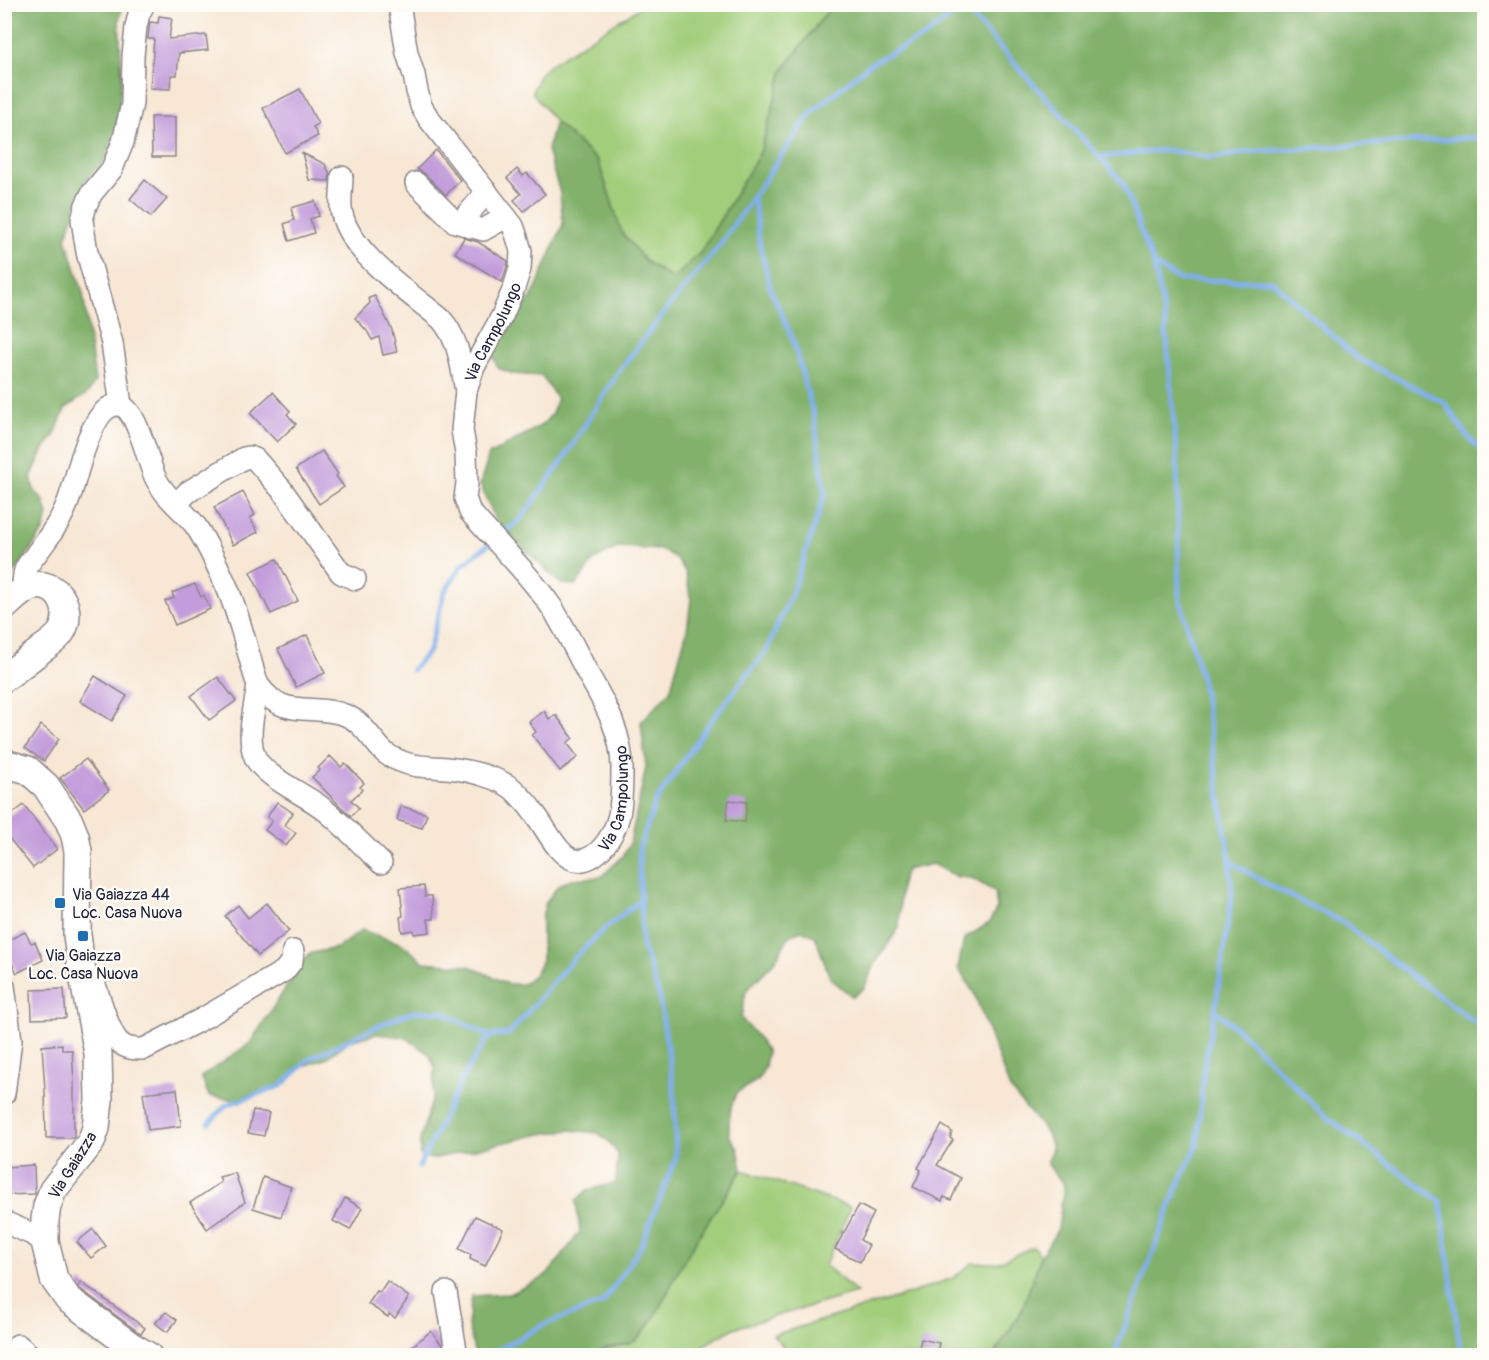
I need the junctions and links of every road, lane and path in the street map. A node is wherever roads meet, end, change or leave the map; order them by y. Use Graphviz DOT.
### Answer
graph roads {
  1 [pos="144,4"];
  2 [pos="399,4"];
  3 [pos="342,177"];
  4 [pos="416,183"];
  5 [pos="487,192"];
  6 [pos="506,217"];
  7 [pos="470,227"];
  8 [pos="466,391"];
  9 [pos="121,405"];
  10 [pos="176,504"];
  11 [pos="355,579"];
  12 [pos="14,599"];
  13 [pos="4,678"];
  14 [pos="258,685"];
  15 [pos="4,763"];
  16 [pos="381,863"];
  17 [pos="294,951"];
  18 [pos="81,966"];
  19 [pos="4,986"];
  20 [pos="4,1094"];
  21 [pos="4,1222"];
  22 [pos="45,1242"];
  23 [pos="446,1292"];
  24 [pos="148,1356"];
  25 [pos="457,1356"];
  1 -- 9 [label="street"];
  2 -- 5 [label="street, Via Campolungo"];
  3 -- 8 [label="street"];
  4 -- 7 [label="street"];
  5 -- 6 [label="street, Via Campolungo"];
  5 -- 7 [label="street"];
  6 -- 7 [label="street"];
  6 -- 8 [label="street, Via Campolungo"];
  8 -- 14 [label="street, Via Campolungo"];
  9 -- 10 [label="street"];
  9 -- 12 [label="street"];
  10 -- 11 [label="street"];
  10 -- 14 [label="street"];
  12 -- 13 [label="main road"];
  14 -- 16 [label="street"];
  15 -- 18 [label="main road, Via Gaiazza"];
  17 -- 18 [label="street, Via Gaiazza"];
  18 -- 22 [label="main road, Via Gaiazza"];
  19 -- 20 [label="street"];
  21 -- 22 [label="street"];
  22 -- 24 [label="main road, Via Gaiazza"];
  23 -- 25 [label="street"];
}
